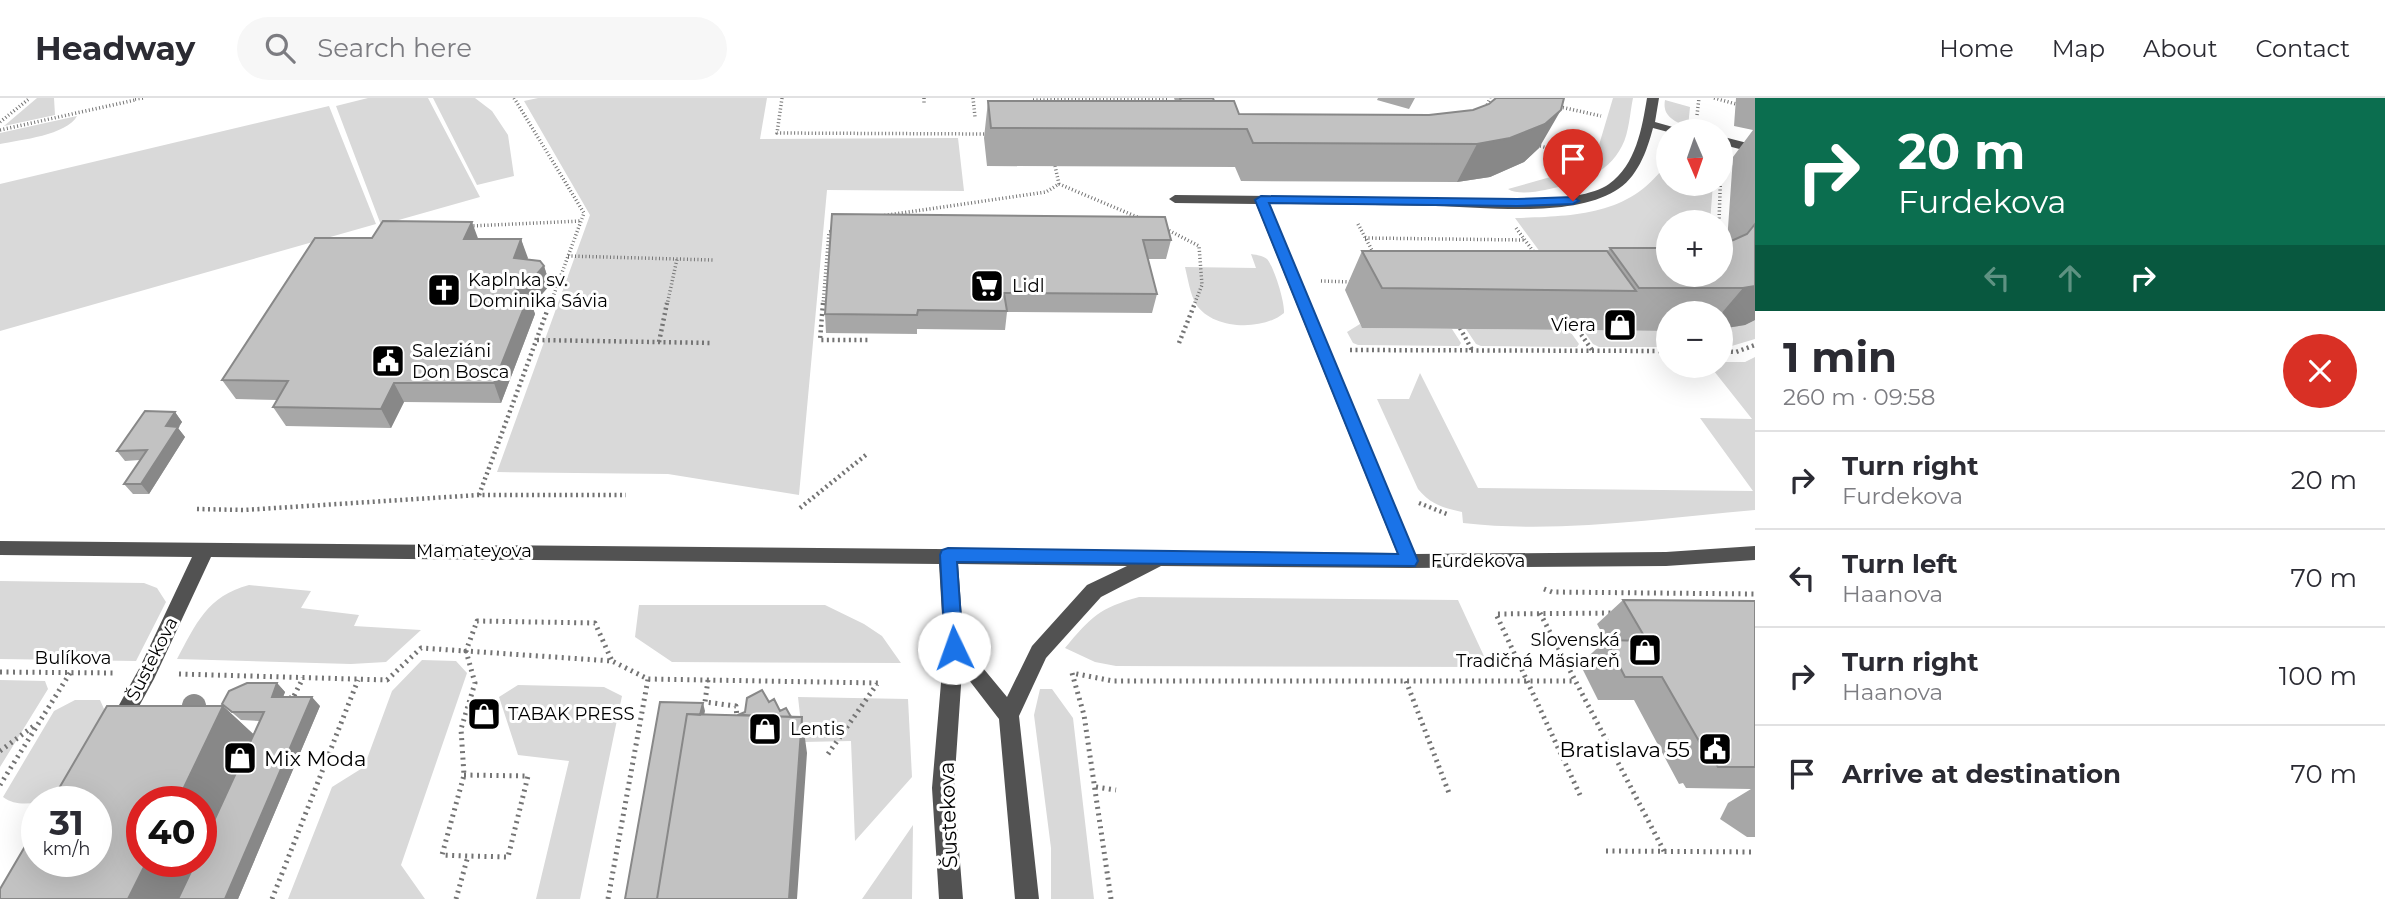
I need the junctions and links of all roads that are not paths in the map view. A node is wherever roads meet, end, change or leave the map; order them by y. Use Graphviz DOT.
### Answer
graph roads {
  1 [pos="1653,98"];
  2 [pos="1650,124"];
  3 [pos="1656,125"];
  4 [pos="1733,143"];
  5 [pos="1755,149"];
  6 [pos="1175,199"];
  7 [pos="1261,200"];
  8 [pos="0,548"];
  9 [pos="204,552"];
  10 [pos="1755,553"];
  11 [pos="948,555"];
  12 [pos="1159,558"];
  13 [pos="1409,561"];
  14 [pos="954,648"];
  15 [pos="1009,716"];
  16 [pos="108,743"];
  17 [pos="951,899"];
  18 [pos="1027,899"];
  1 -- 2 [label="street"];
  2 -- 3 [label="street"];
  2 -- 7 [label="street"];
  4 -- 5 [label="street"];
  6 -- 7 [label="street"];
  7 -- 13 [label="street"];
  8 -- 9 [label="street, Mamateyova"];
  9 -- 11 [label="street, Mamateyova"];
  9 -- 16 [label="street, Šustekova"];
  10 -- 13 [label="street, Furdekova"];
  11 -- 12 [label="street, Furdekova"];
  11 -- 14 [label="street, Šustekova"];
  12 -- 13 [label="street, Furdekova"];
  12 -- 15 [label="street"];
  14 -- 15 [label="street"];
  14 -- 17 [label="street, Šustekova"];
  15 -- 18 [label="street"];
}
